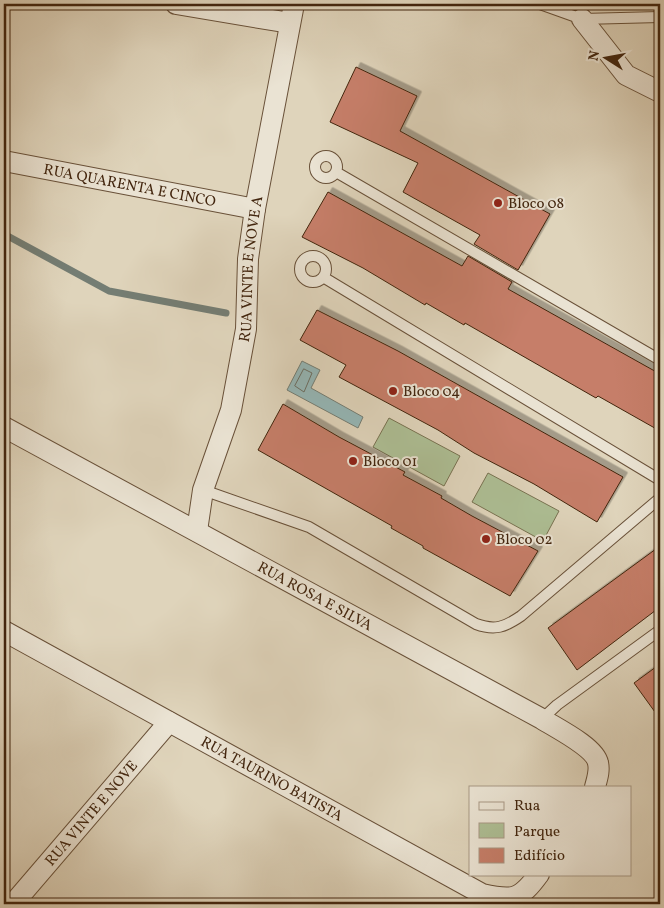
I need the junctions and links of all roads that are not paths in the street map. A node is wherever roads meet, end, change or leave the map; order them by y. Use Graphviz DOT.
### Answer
graph roads {
  1 [pos="176,4"];
  2 [pos="540,4"];
  3 [pos="292,13"];
  4 [pos="660,17"];
  5 [pos="582,19"];
  6 [pos="660,92"];
  7 [pos="4,161"];
  8 [pos="336,172"];
  9 [pos="255,209"];
  10 [pos="323,277"];
  11 [pos="660,360"];
  12 [pos="4,427"];
  13 [pos="660,480"];
  14 [pos="203,490"];
  15 [pos="660,498"];
  16 [pos="197,530"];
  17 [pos="660,630"];
  18 [pos="4,631"];
  19 [pos="542,719"];
  20 [pos="169,722"];
  21 [pos="595,786"];
  22 [pos="538,876"];
  23 [pos="13,904"];
  1 -- 3 [label="street"];
  2 -- 5 [label="lane"];
  3 -- 9 [label="street, RUA VINTE E NOVE A"];
  4 -- 5 [label="lane"];
  5 -- 6 [label="street"];
  7 -- 9 [label="street, RUA QUARENTA E CINCO"];
  8 -- 11 [label="lane"];
  9 -- 14 [label="street, RUA VINTE E NOVE A"];
  10 -- 13 [label="lane"];
  12 -- 16 [label="street, RUA ROSA E SILVA"];
  14 -- 15 [label="lane"];
  14 -- 16 [label="street, RUA VINTE E NOVE A"];
  16 -- 19 [label="street, RUA ROSA E SILVA"];
  17 -- 19 [label="lane"];
  18 -- 20 [label="street, RUA TAURINO BATISTA"];
  19 -- 21 [label="street, RUA ROSA E SILVA"];
  20 -- 22 [label="street, RUA TAURINO BATISTA"];
  20 -- 23 [label="street, RUA VINTE E NOVE"];
}
